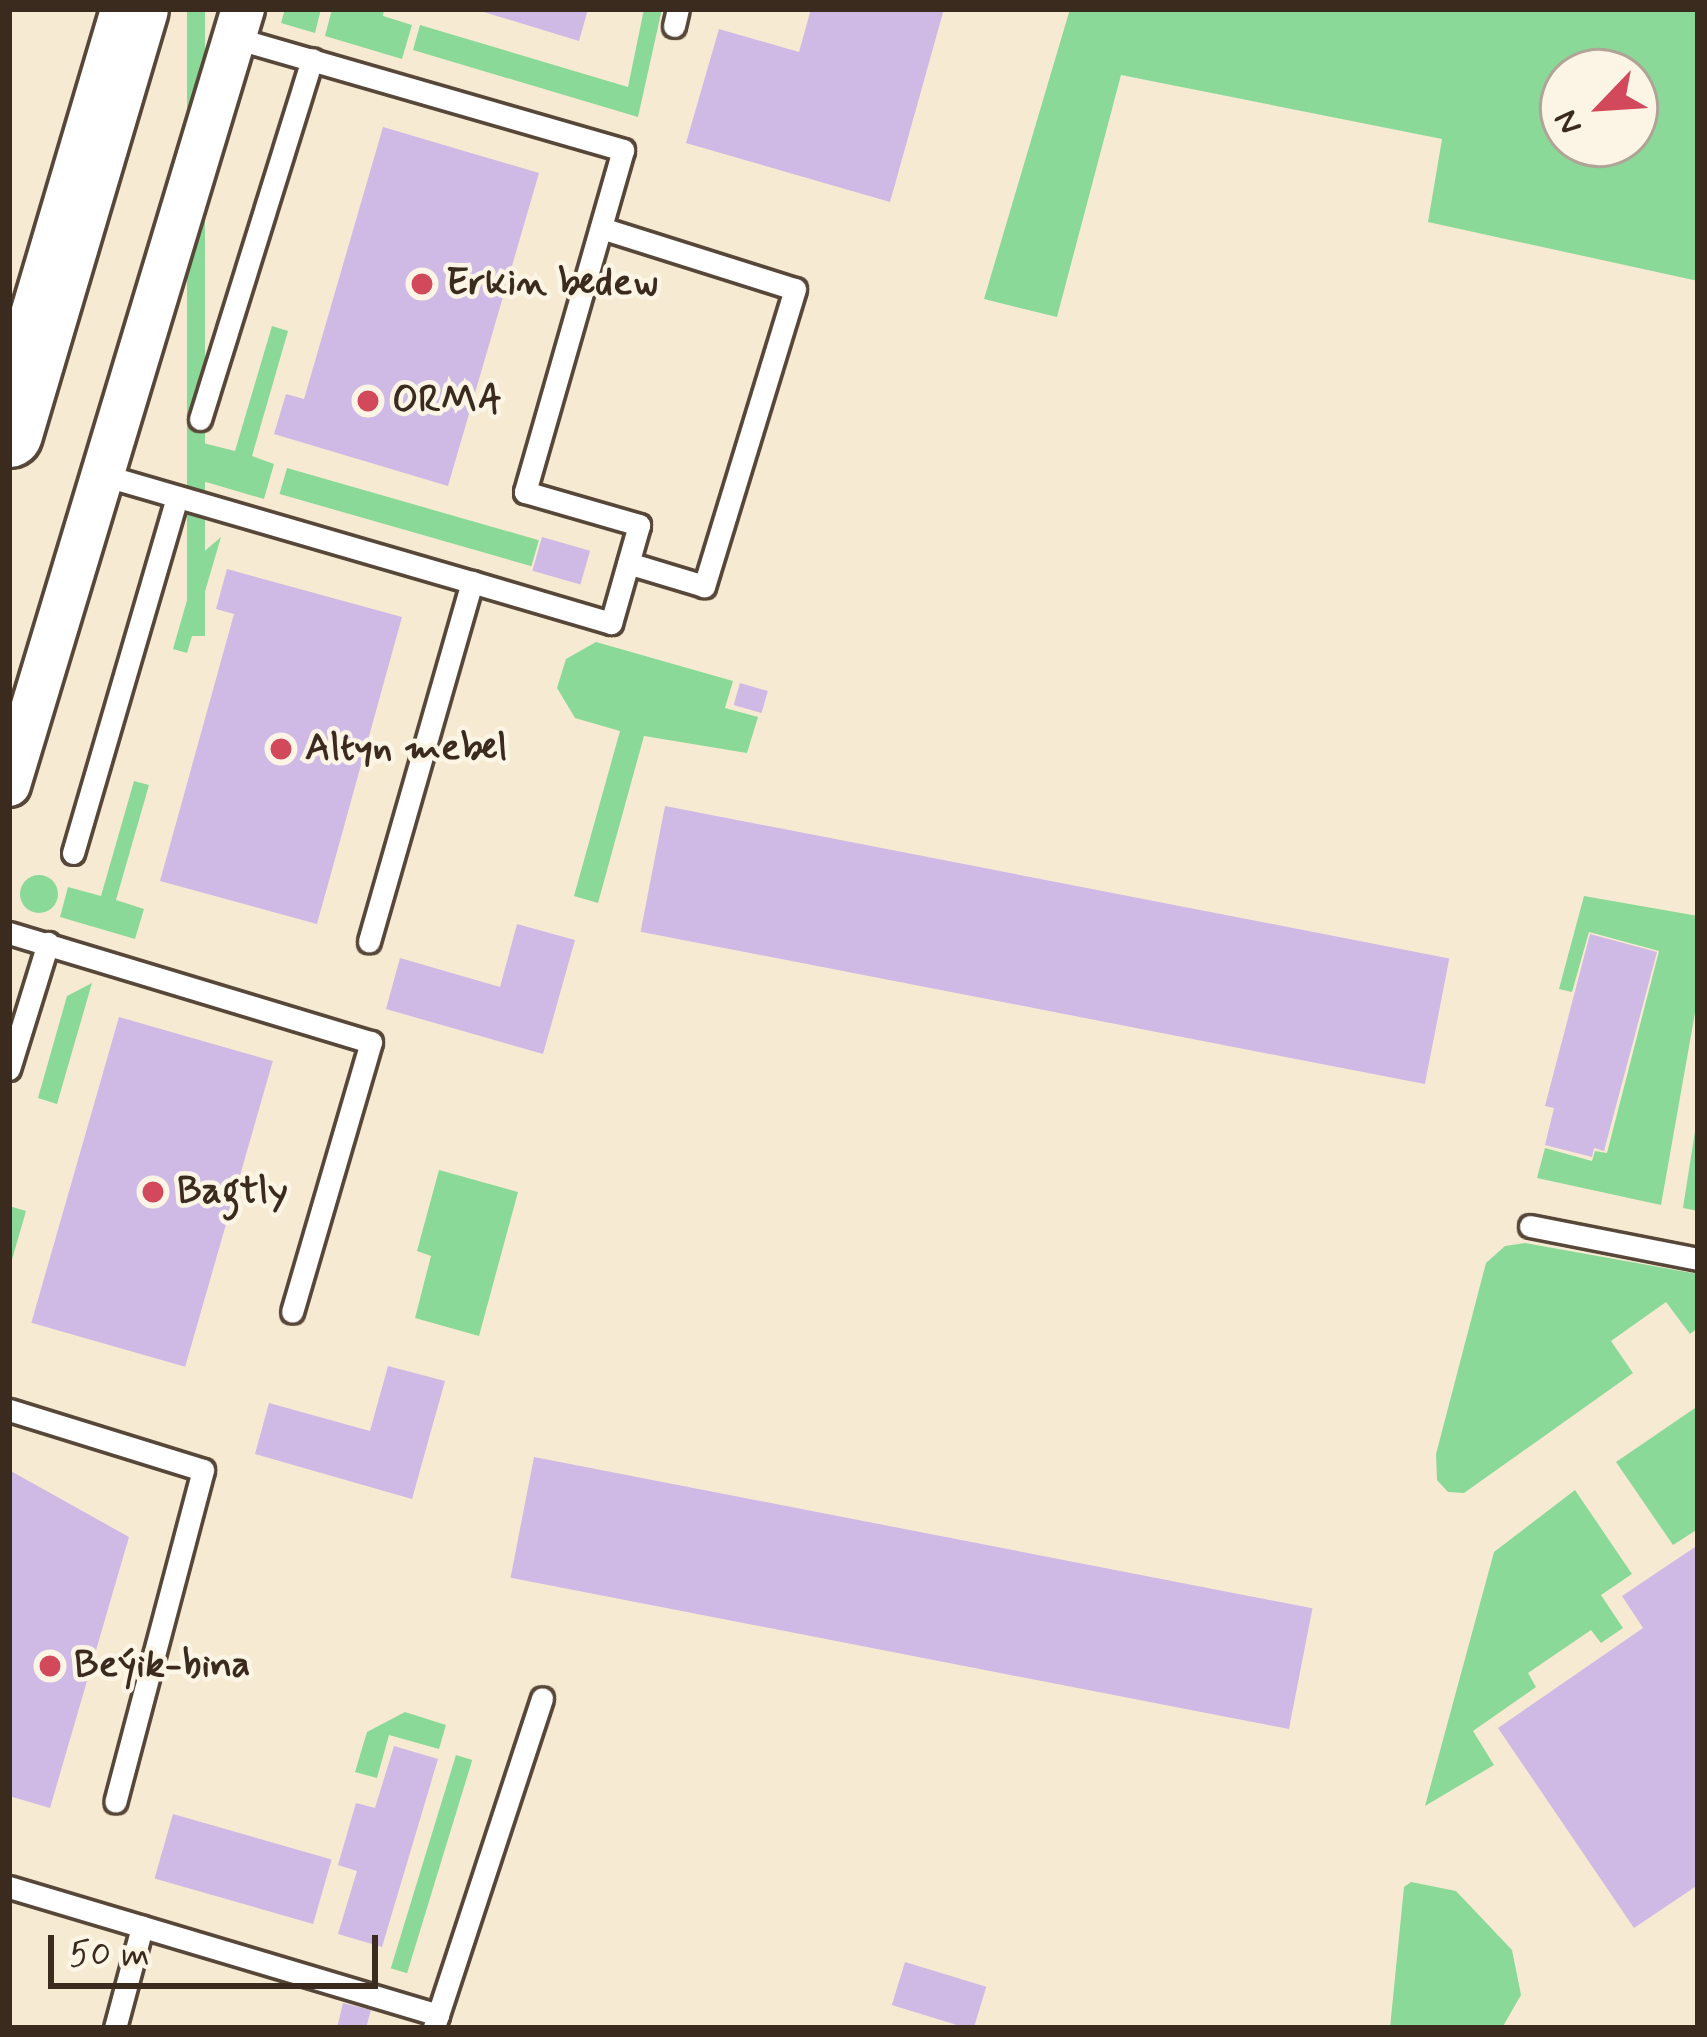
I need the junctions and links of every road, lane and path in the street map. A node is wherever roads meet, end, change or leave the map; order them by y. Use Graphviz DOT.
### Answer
graph roads {
  1 [pos="135,9"];
  2 [pos="239,23"];
  3 [pos="313,59"];
  4 [pos="601,228"];
  5 [pos="200,419"];
  6 [pos="9,434"];
  7 [pos="103,476"];
  8 [pos="177,497"];
  9 [pos="628,563"];
  10 [pos="472,582"];
  11 [pos="9,785"];
  12 [pos="74,853"];
  13 [pos="9,933"];
  14 [pos="369,942"];
  15 [pos="47,943"];
  16 [pos="9,1070"];
  17 [pos="1530,1226"];
  18 [pos="1698,1259"];
  19 [pos="292,1312"];
  20 [pos="9,1410"];
  21 [pos="542,1698"];
  22 [pos="115,1802"];
  23 [pos="9,1887"];
  24 [pos="142,1927"];
  25 [pos="436,2021"];
  26 [pos="115,2028"];
  1 -- 6 [label="highway"];
  2 -- 3 [label="lane"];
  2 -- 7 [label="street"];
  3 -- 4 [label="lane"];
  3 -- 5 [label="lane"];
  4 -- 9 [label="lane"];
  4 -- 9 [label="lane"];
  7 -- 8 [label="lane"];
  7 -- 11 [label="street"];
  8 -- 10 [label="lane"];
  8 -- 12 [label="lane"];
  9 -- 10 [label="lane"];
  10 -- 14 [label="lane"];
  13 -- 15 [label="lane"];
  15 -- 16 [label="lane"];
  15 -- 19 [label="lane"];
  17 -- 18 [label="lane"];
  20 -- 22 [label="lane"];
  21 -- 25 [label="lane"];
  23 -- 24 [label="lane"];
  24 -- 25 [label="lane"];
  24 -- 26 [label="lane"];
}
